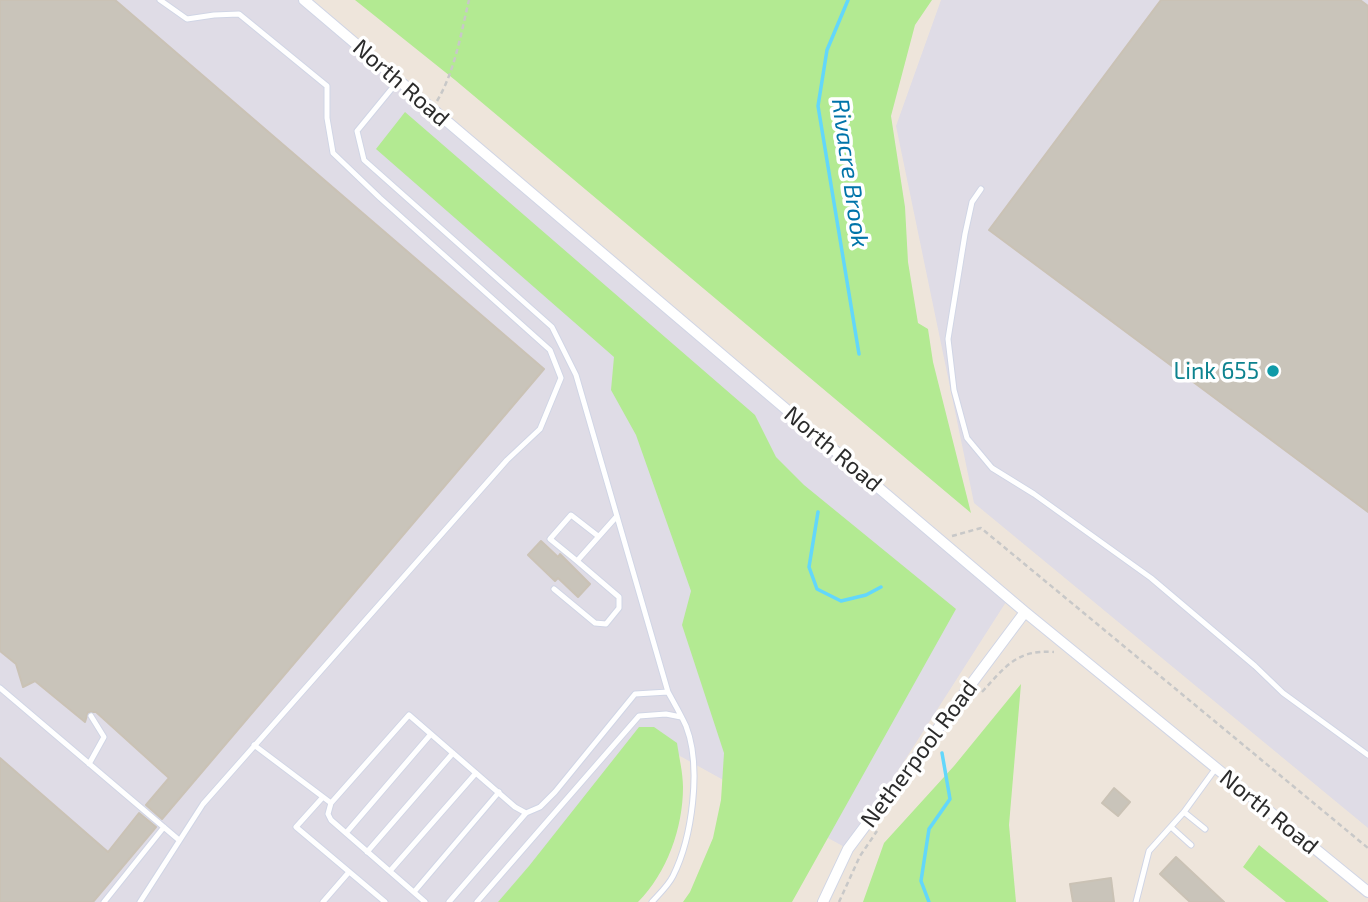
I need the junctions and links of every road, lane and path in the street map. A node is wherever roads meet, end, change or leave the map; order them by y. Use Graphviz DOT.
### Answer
graph roads {
  1 [pos="160,0"];
  2 [pos="304,0"];
  3 [pos="469,0"];
  4 [pos="398,81"];
  5 [pos="432,110"];
  6 [pos="981,190"];
  7 [pos="617,516"];
  8 [pos="598,536"];
  9 [pos="939,539"];
  10 [pos="577,561"];
  11 [pos="554,589"];
  12 [pos="1024,611"];
  13 [pos="1060,652"];
  14 [pos="0,688"];
  15 [pos="668,692"];
  16 [pos="974,699"];
  17 [pos="91,716"];
  18 [pos="681,717"];
  19 [pos="431,734"];
  20 [pos="254,745"];
  21 [pos="453,753"];
  22 [pos="1368,755"];
  23 [pos="89,764"];
  24 [pos="1216,768"];
  25 [pos="476,773"];
  26 [pos="499,792"];
  27 [pos="323,797"];
  28 [pos="331,803"];
  29 [pos="1184,812"];
  30 [pos="526,813"];
  31 [pos="884,821"];
  32 [pos="164,827"];
  33 [pos="1171,827"];
  34 [pos="1205,829"];
  35 [pos="346,833"];
  36 [pos="179,840"];
  37 [pos="1191,845"];
  38 [pos="1368,848"];
  39 [pos="367,852"];
  40 [pos="349,872"];
  41 [pos="390,872"];
  42 [pos="414,892"];
  43 [pos="1368,892"];
  44 [pos="104,902"];
  45 [pos="140,902"];
  46 [pos="323,902"];
  47 [pos="385,902"];
  48 [pos="425,902"];
  49 [pos="449,902"];
  50 [pos="477,902"];
  51 [pos="652,902"];
  52 [pos="823,902"];
  53 [pos="839,902"];
  54 [pos="1136,902"];
  1 -- 20 [label="lane"];
  2 -- 4 [label="street, North Road"];
  3 -- 5 [label="path"];
  4 -- 5 [label="street, North Road"];
  4 -- 7 [label="lane"];
  5 -- 9 [label="street, North Road"];
  6 -- 22 [label="lane"];
  7 -- 8 [label="lane"];
  7 -- 15 [label="lane"];
  8 -- 10 [label="lane"];
  8 -- 10 [label="lane"];
  9 -- 12 [label="street, North Road"];
  9 -- 38 [label="path"];
  10 -- 11 [label="lane"];
  12 -- 24 [label="street, North Road"];
  12 -- 52 [label="street, Netherpool Road"];
  13 -- 16 [label="path"];
  14 -- 23 [label="lane"];
  15 -- 18 [label="lane"];
  15 -- 30 [label="lane"];
  17 -- 23 [label="lane"];
  18 -- 50 [label="lane"];
  18 -- 51 [label="lane"];
  19 -- 21 [label="lane"];
  19 -- 28 [label="lane"];
  19 -- 35 [label="lane"];
  20 -- 27 [label="lane"];
  20 -- 36 [label="lane"];
  21 -- 25 [label="lane"];
  21 -- 39 [label="lane"];
  23 -- 32 [label="lane"];
  24 -- 29 [label="lane"];
  24 -- 43 [label="street, North Road"];
  25 -- 26 [label="lane"];
  25 -- 41 [label="lane"];
  26 -- 30 [label="lane"];
  26 -- 42 [label="lane"];
  27 -- 28 [label="lane"];
  27 -- 40 [label="lane"];
  28 -- 35 [label="lane"];
  29 -- 33 [label="lane"];
  29 -- 34 [label="lane"];
  30 -- 49 [label="lane"];
  31 -- 53 [label="path"];
  32 -- 36 [label="lane"];
  32 -- 44 [label="lane"];
  33 -- 37 [label="lane"];
  33 -- 54 [label="lane"];
  35 -- 39 [label="lane"];
  36 -- 45 [label="lane"];
  39 -- 41 [label="lane"];
  40 -- 46 [label="lane"];
  40 -- 47 [label="lane"];
  41 -- 42 [label="lane"];
  42 -- 48 [label="lane"];
}
